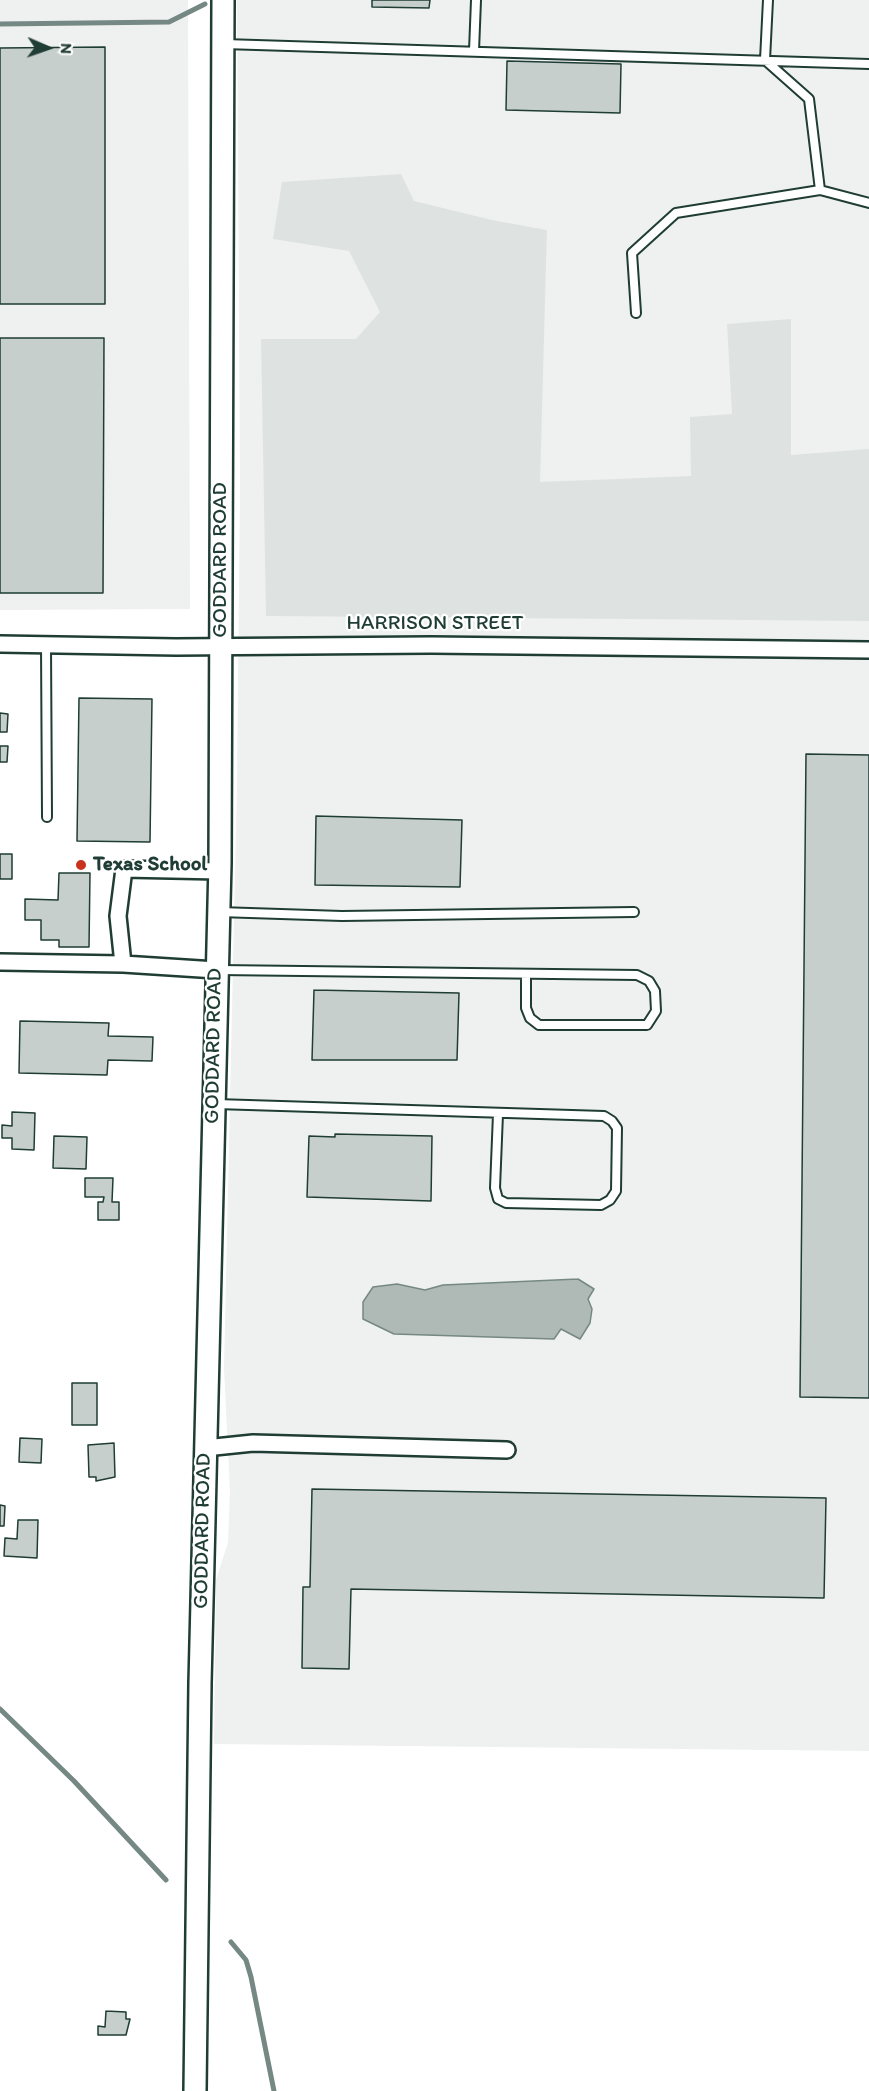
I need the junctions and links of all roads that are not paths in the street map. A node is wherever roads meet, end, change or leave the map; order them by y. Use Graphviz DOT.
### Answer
graph roads {
  1 [pos="223,0"];
  2 [pos="476,0"];
  3 [pos="768,0"];
  4 [pos="223,44"];
  5 [pos="474,51"];
  6 [pos="765,60"];
  7 [pos="869,64"];
  8 [pos="820,190"];
  9 [pos="869,203"];
  10 [pos="636,313"];
  11 [pos="0,644"];
  12 [pos="46,645"];
  13 [pos="221,646"];
  14 [pos="869,650"];
  15 [pos="47,817"];
  16 [pos="219,871"];
  17 [pos="218,911"];
  18 [pos="634,912"];
  19 [pos="0,962"];
  20 [pos="123,964"];
  21 [pos="216,970"];
  22 [pos="525,974"];
  23 [pos="212,1104"];
  24 [pos="498,1114"];
  25 [pos="205,1448"];
  26 [pos="507,1450"];
  27 [pos="195,2091"];
  1 -- 4 [label="main road, GODDARD ROAD"];
  2 -- 5 [label="lane"];
  3 -- 6 [label="lane"];
  4 -- 5 [label="lane"];
  4 -- 13 [label="main road, GODDARD ROAD"];
  5 -- 6 [label="lane"];
  6 -- 7 [label="lane"];
  6 -- 8 [label="lane"];
  8 -- 9 [label="lane"];
  8 -- 10 [label="lane"];
  11 -- 12 [label="street, HARRISON STREET"];
  12 -- 13 [label="street, HARRISON STREET"];
  12 -- 15 [label="lane"];
  13 -- 14 [label="street, HARRISON STREET"];
  13 -- 16 [label="main road, GODDARD ROAD"];
  16 -- 17 [label="main road, GODDARD ROAD"];
  16 -- 20 [label="street"];
  17 -- 18 [label="lane"];
  17 -- 21 [label="main road, GODDARD ROAD"];
  19 -- 20 [label="street"];
  20 -- 21 [label="street"];
  21 -- 22 [label="lane"];
  21 -- 23 [label="main road, GODDARD ROAD"];
  22 -- 22 [label="lane"];
  23 -- 24 [label="lane"];
  23 -- 25 [label="main road, GODDARD ROAD"];
  24 -- 24 [label="lane"];
  25 -- 26 [label="street"];
  25 -- 27 [label="main road, GODDARD ROAD"];
}
